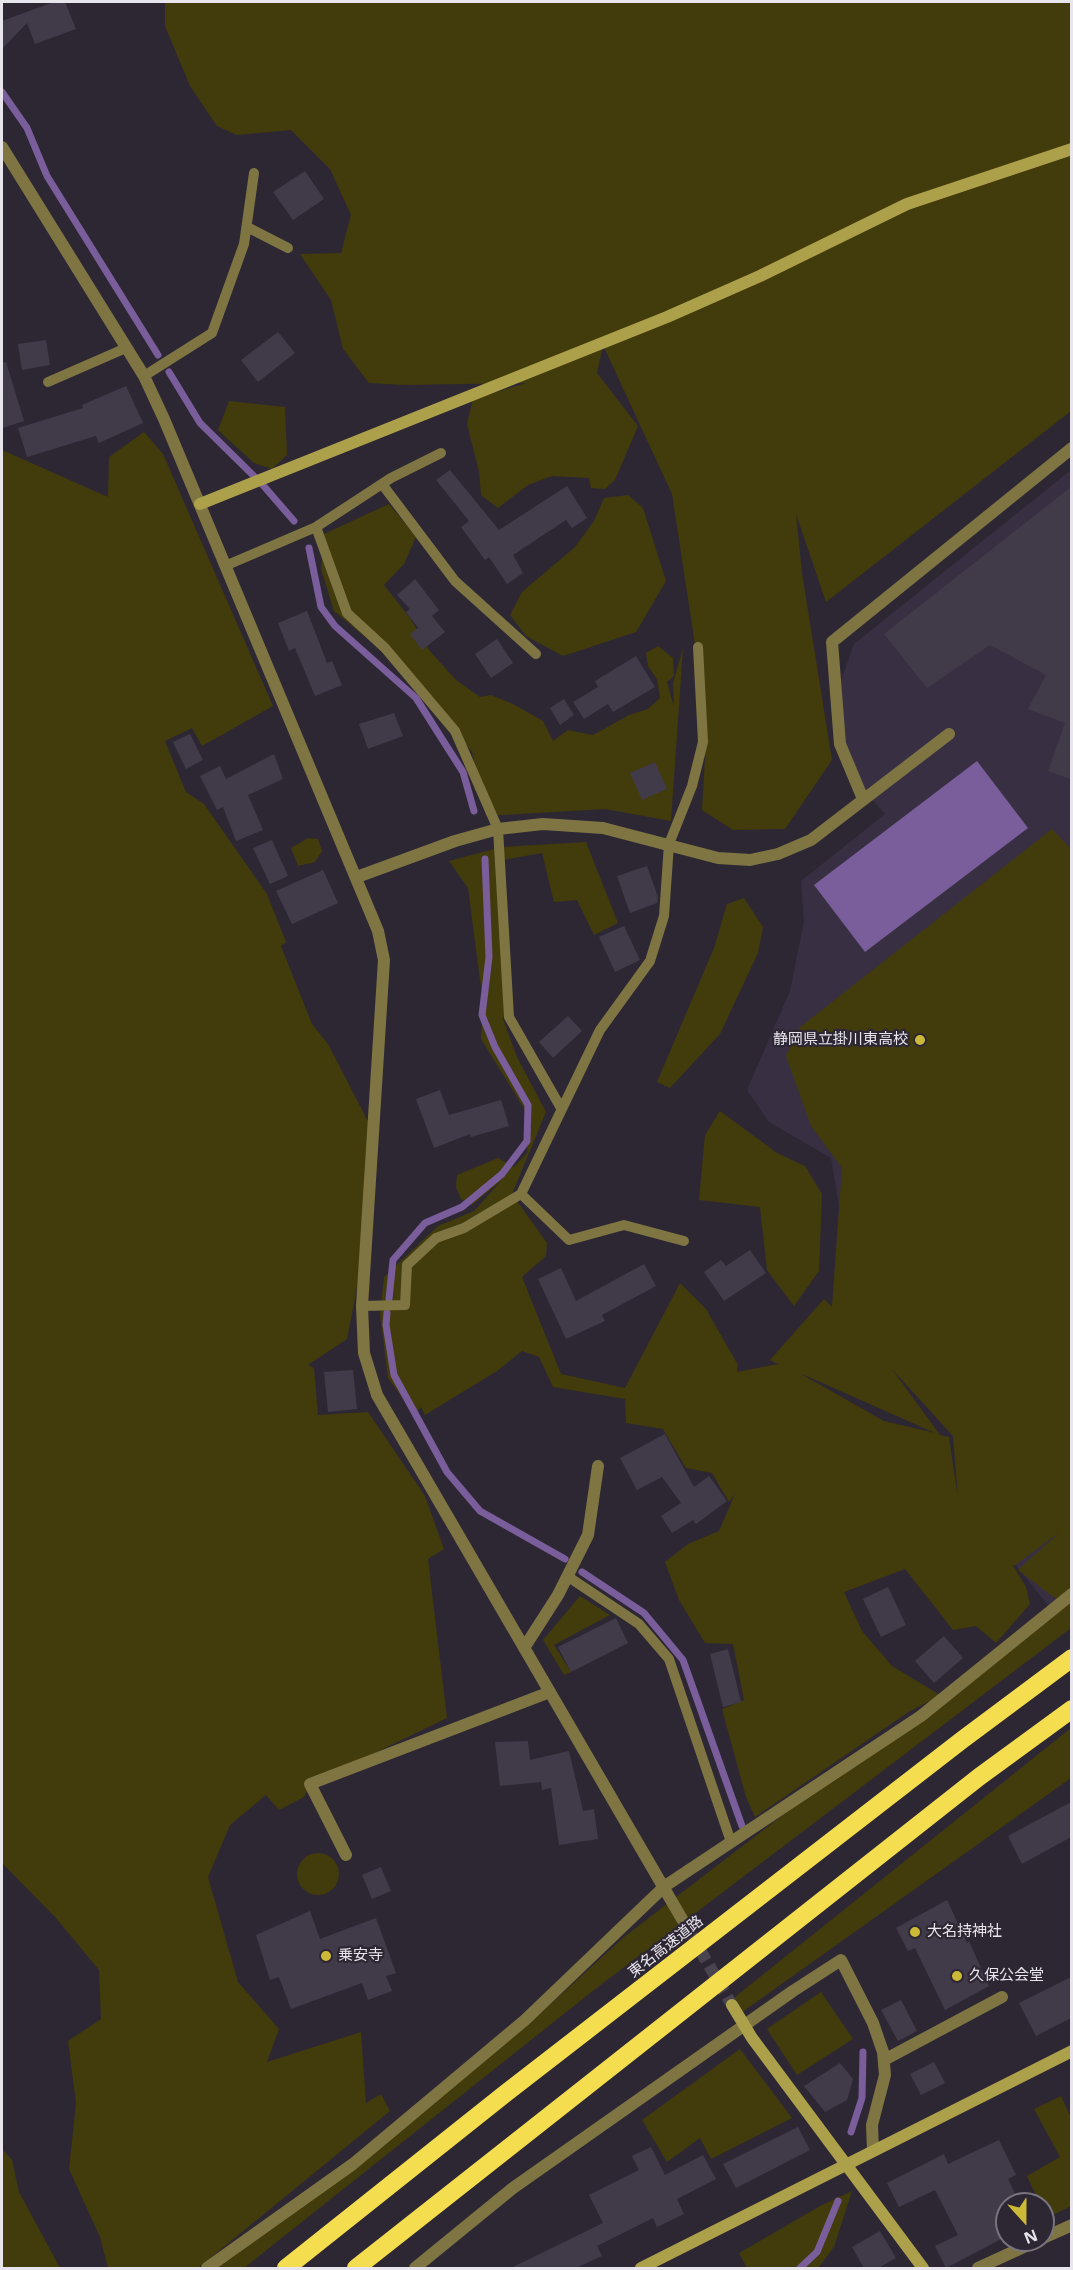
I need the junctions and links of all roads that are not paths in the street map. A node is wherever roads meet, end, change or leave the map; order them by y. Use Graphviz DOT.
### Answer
graph roads {
  1 [pos="2,147"];
  2 [pos="1071,149"];
  3 [pos="254,173"];
  4 [pos="247,227"];
  5 [pos="288,248"];
  6 [pos="126,348"];
  7 [pos="144,376"];
  8 [pos="48,381"];
  9 [pos="1071,448"];
  10 [pos="441,453"];
  11 [pos="382,484"];
  12 [pos="200,504"];
  13 [pos="316,527"];
  14 [pos="225,566"];
  15 [pos="698,648"];
  16 [pos="536,654"];
  17 [pos="949,734"];
  18 [pos="863,798"];
  19 [pos="498,829"];
  20 [pos="669,844"];
  21 [pos="357,877"];
  22 [pos="561,1108"];
  23 [pos="521,1194"];
  24 [pos="684,1241"];
  25 [pos="362,1306"];
  26 [pos="598,1466"];
  27 [pos="567,1576"];
  28 [pos="1071,1594"];
  29 [pos="524,1648"];
  30 [pos="1071,1648"];
  31 [pos="1071,1658"];
  32 [pos="550,1692"];
  33 [pos="1071,1709"];
  34 [pos="962,1740"];
  35 [pos="731,1842"];
  36 [pos="346,1855"];
  37 [pos="664,1886"];
  38 [pos="682,1918"];
  39 [pos="1002,1997"];
  40 [pos="732,2005"];
  41 [pos="745,2027"];
  42 [pos="1071,2052"];
  43 [pos="884,2060"];
  44 [pos="873,2150"];
  45 [pos="844,2165"];
  46 [pos="1071,2224"];
  47 [pos="1055,2232"];
  48 [pos="1013,2252"];
  49 [pos="207,2268"];
  50 [pos="286,2268"];
  51 [pos="356,2268"];
  52 [pos="415,2268"];
  53 [pos="641,2268"];
  54 [pos="923,2268"];
  55 [pos="978,2268"];
  1 -- 6 [label="street"];
  2 -- 12 [label="street"];
  3 -- 4 [label="lane"];
  4 -- 5 [label="lane"];
  4 -- 7 [label="lane"];
  6 -- 7 [label="street"];
  6 -- 8 [label="lane"];
  7 -- 12 [label="street"];
  9 -- 18 [label="street"];
  10 -- 11 [label="lane"];
  11 -- 13 [label="lane"];
  11 -- 16 [label="lane"];
  12 -- 14 [label="street"];
  13 -- 14 [label="lane"];
  13 -- 19 [label="lane"];
  14 -- 21 [label="street"];
  15 -- 20 [label="lane"];
  17 -- 18 [label="street"];
  18 -- 20 [label="street"];
  19 -- 20 [label="street"];
  19 -- 21 [label="street"];
  19 -- 22 [label="lane"];
  20 -- 22 [label="lane"];
  21 -- 25 [label="street"];
  22 -- 23 [label="lane"];
  23 -- 24 [label="lane"];
  23 -- 25 [label="lane"];
  25 -- 29 [label="street"];
  26 -- 27 [label="street"];
  27 -- 29 [label="street"];
  27 -- 35 [label="lane"];
  28 -- 35 [label="street"];
  29 -- 32 [label="street"];
  30 -- 34 [label="highway"];
  31 -- 34 [label="highway, 東名高速道路"];
  32 -- 36 [label="street"];
  32 -- 37 [label="street"];
  33 -- 51 [label="highway"];
  34 -- 50 [label="highway, 東名高速道路"];
  35 -- 37 [label="street"];
  37 -- 38 [label="street"];
  37 -- 49 [label="street"];
  39 -- 43 [label="street"];
  40 -- 41 [label="street"];
  41 -- 43 [label="street"];
  41 -- 45 [label="street"];
  41 -- 52 [label="street"];
  42 -- 44 [label="street"];
  43 -- 44 [label="street"];
  44 -- 45 [label="street"];
  45 -- 53 [label="street"];
  45 -- 54 [label="street"];
  46 -- 47 [label="street"];
  48 -- 55 [label="street"];
}
